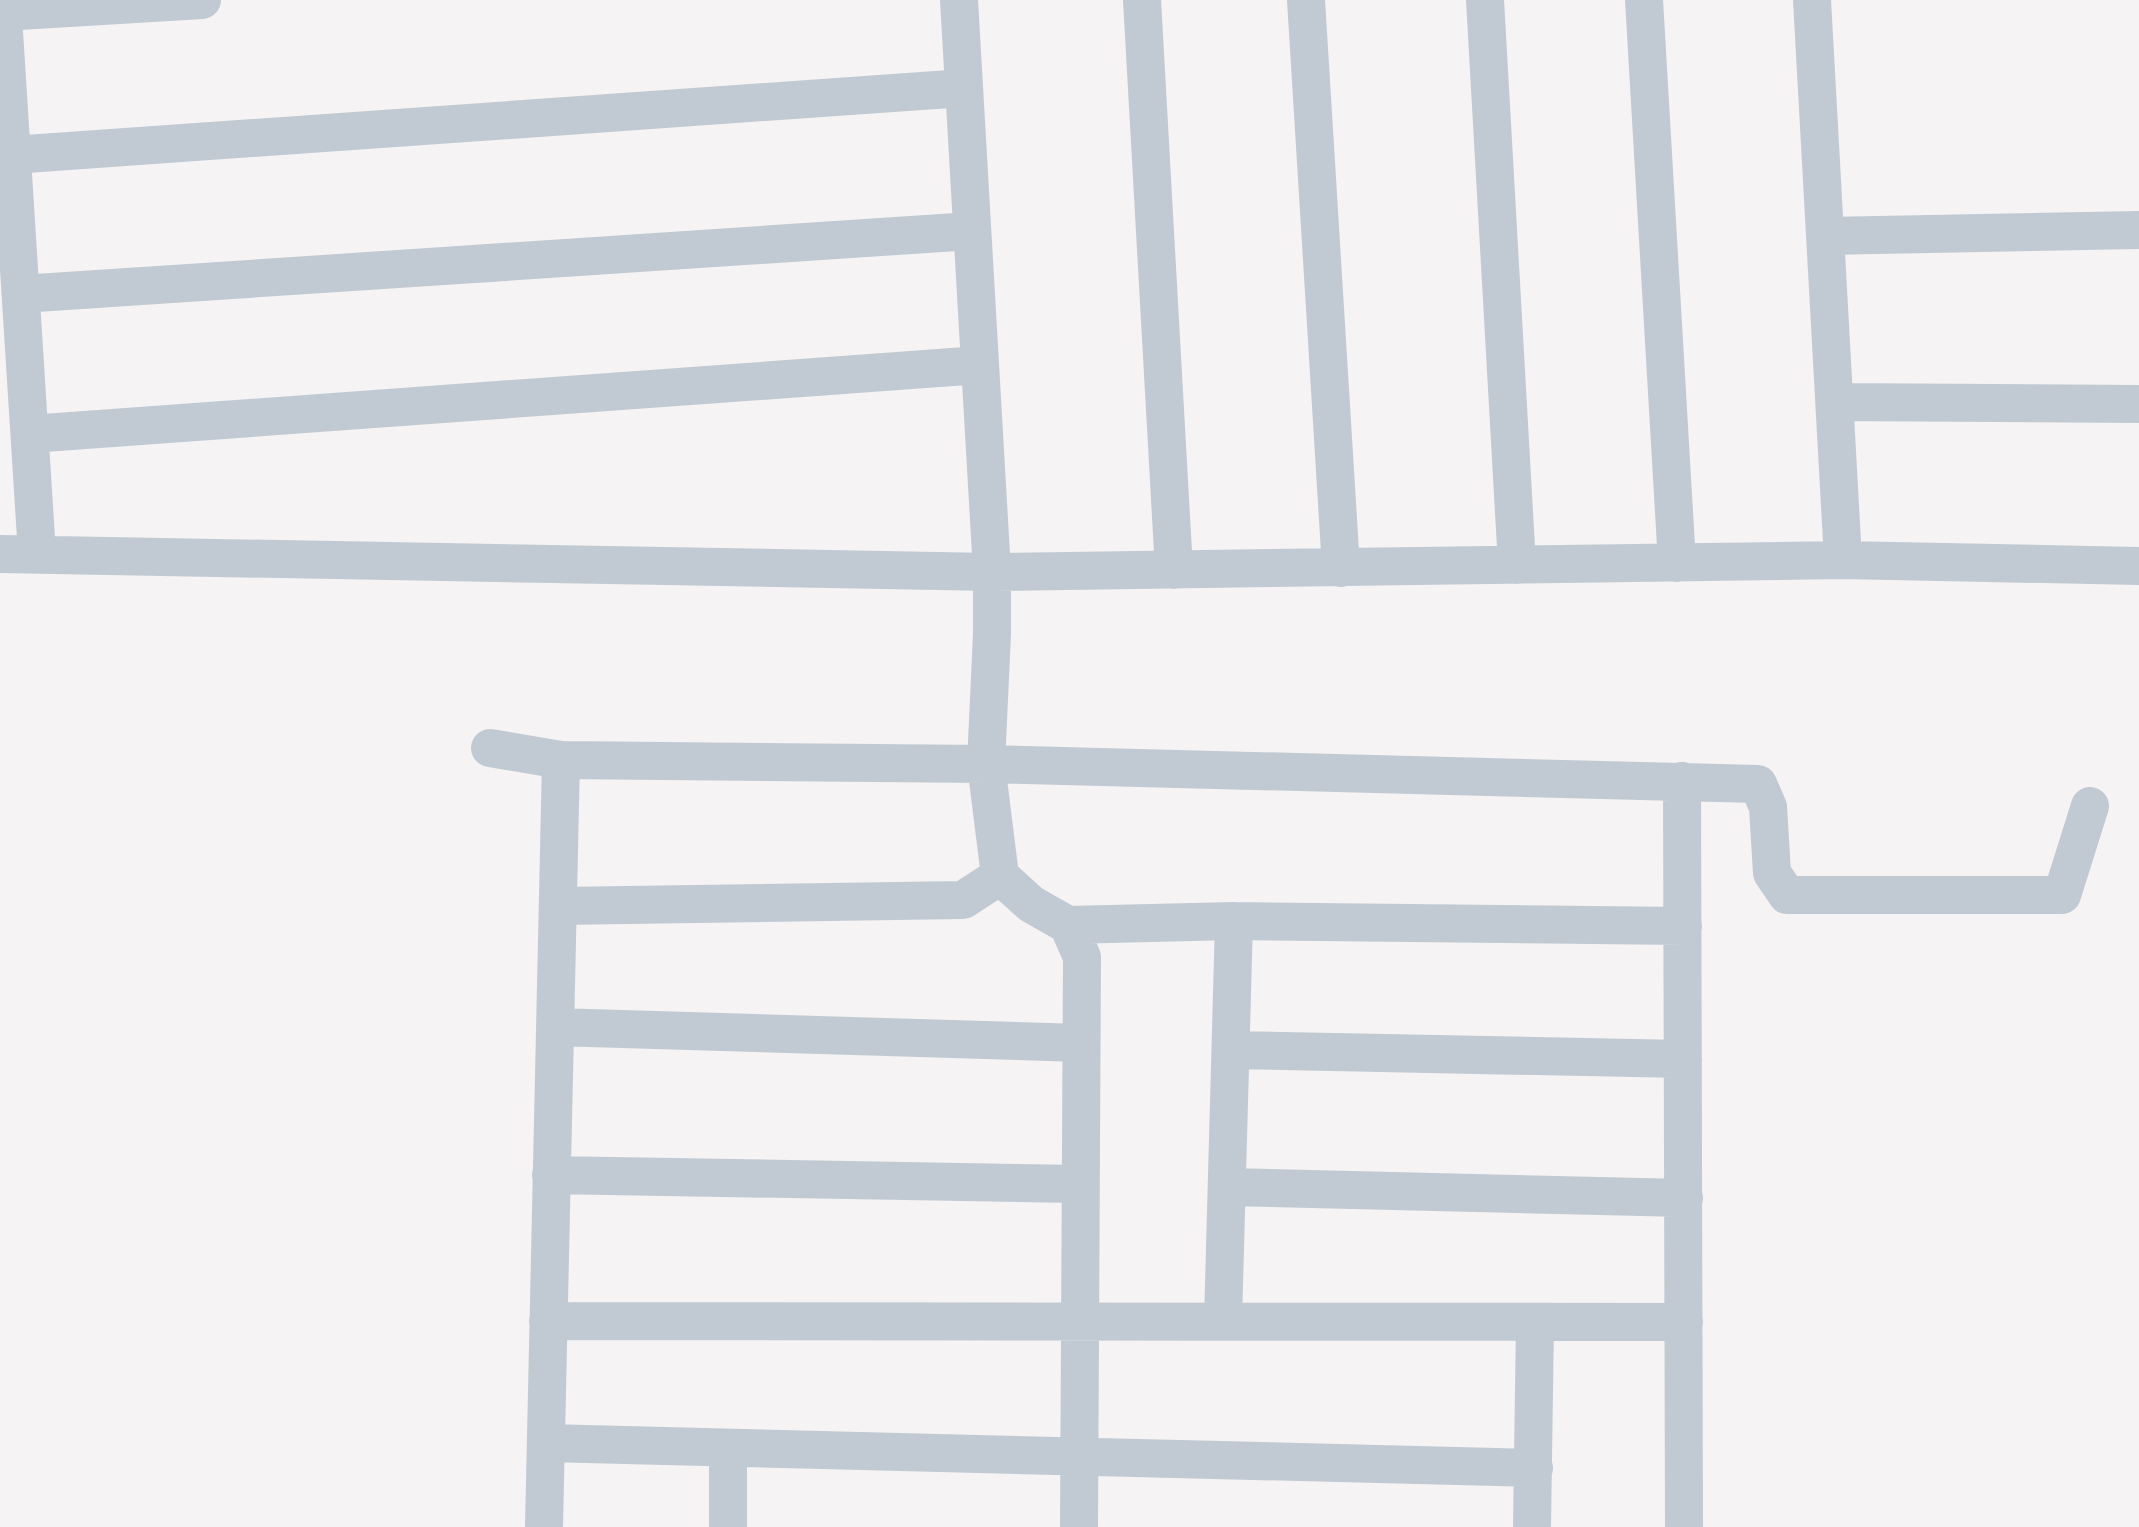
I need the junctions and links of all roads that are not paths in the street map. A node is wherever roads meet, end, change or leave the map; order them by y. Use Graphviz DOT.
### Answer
graph roads {
  1 [pos="202,0"];
  2 [pos="959,0"];
  3 [pos="1142,0"];
  4 [pos="1306,0"];
  5 [pos="1485,0"];
  6 [pos="1644,0"];
  7 [pos="1812,0"];
  8 [pos="3,6"];
  9 [pos="964,88"];
  10 [pos="12,155"];
  11 [pos="2139,230"];
  12 [pos="972,231"];
  13 [pos="1825,236"];
  14 [pos="21,294"];
  15 [pos="980,365"];
  16 [pos="1835,402"];
  17 [pos="2139,404"];
  18 [pos="30,434"];
  19 [pos="0,554"];
  20 [pos="37,554"];
  21 [pos="1843,560"];
  22 [pos="1677,563"];
  23 [pos="1517,565"];
  24 [pos="2139,566"];
  25 [pos="1341,568"];
  26 [pos="1174,570"];
  27 [pos="992,572"];
  28 [pos="490,748"];
  29 [pos="561,760"];
  30 [pos="986,764"];
  31 [pos="1682,781"];
  32 [pos="2090,806"];
  33 [pos="1000,876"];
  34 [pos="558,906"];
  35 [pos="1234,921"];
  36 [pos="1068,925"];
  37 [pos="1683,926"];
  38 [pos="555,1027"];
  39 [pos="1081,1043"];
  40 [pos="1231,1050"];
  41 [pos="1683,1059"];
  42 [pos="551,1175"];
  43 [pos="1080,1184"];
  44 [pos="1227,1186"];
  45 [pos="1684,1198"];
  46 [pos="548,1321"];
  47 [pos="1080,1321"];
  48 [pos="1223,1321"];
  49 [pos="1535,1322"];
  50 [pos="1684,1322"];
  51 [pos="546,1443"];
  52 [pos="728,1448"];
  53 [pos="1079,1458"];
  54 [pos="1534,1468"];
  55 [pos="544,1527"];
  56 [pos="728,1527"];
  57 [pos="1079,1527"];
  58 [pos="1532,1527"];
  59 [pos="1684,1527"];
  1 -- 8 [label="street"];
  2 -- 9 [label="street"];
  3 -- 26 [label="street"];
  4 -- 25 [label="street"];
  5 -- 23 [label="street"];
  6 -- 22 [label="street"];
  7 -- 13 [label="street"];
  8 -- 10 [label="street"];
  9 -- 10 [label="street"];
  9 -- 12 [label="street"];
  10 -- 14 [label="street"];
  11 -- 13 [label="street"];
  12 -- 14 [label="street"];
  12 -- 15 [label="street"];
  13 -- 16 [label="street"];
  14 -- 18 [label="street"];
  15 -- 18 [label="street"];
  15 -- 27 [label="street"];
  16 -- 17 [label="street"];
  16 -- 21 [label="street"];
  18 -- 20 [label="street"];
  19 -- 20 [label="street"];
  20 -- 27 [label="street"];
  21 -- 22 [label="street"];
  21 -- 24 [label="street"];
  22 -- 23 [label="street"];
  23 -- 25 [label="street"];
  25 -- 26 [label="street"];
  26 -- 27 [label="street"];
  27 -- 30 [label="street"];
  28 -- 29 [label="street"];
  29 -- 30 [label="street"];
  29 -- 34 [label="street"];
  30 -- 31 [label="street"];
  30 -- 33 [label="street"];
  31 -- 32 [label="street"];
  31 -- 37 [label="street"];
  33 -- 34 [label="street"];
  33 -- 36 [label="street"];
  34 -- 38 [label="street"];
  35 -- 36 [label="street"];
  35 -- 37 [label="street"];
  35 -- 40 [label="street"];
  36 -- 39 [label="street"];
  37 -- 41 [label="street"];
  38 -- 39 [label="street"];
  38 -- 42 [label="street"];
  39 -- 43 [label="street"];
  40 -- 41 [label="street"];
  40 -- 44 [label="street"];
  41 -- 45 [label="street"];
  42 -- 43 [label="street"];
  42 -- 46 [label="street"];
  43 -- 47 [label="street"];
  44 -- 45 [label="street"];
  44 -- 48 [label="street"];
  45 -- 50 [label="street"];
  46 -- 47 [label="street"];
  46 -- 51 [label="street"];
  47 -- 48 [label="street"];
  47 -- 53 [label="street"];
  48 -- 49 [label="street"];
  49 -- 50 [label="street"];
  49 -- 54 [label="street"];
  50 -- 59 [label="street"];
  51 -- 52 [label="street"];
  51 -- 55 [label="street"];
  52 -- 53 [label="street"];
  52 -- 56 [label="street"];
  53 -- 54 [label="street"];
  53 -- 57 [label="street"];
  54 -- 58 [label="street"];
}
